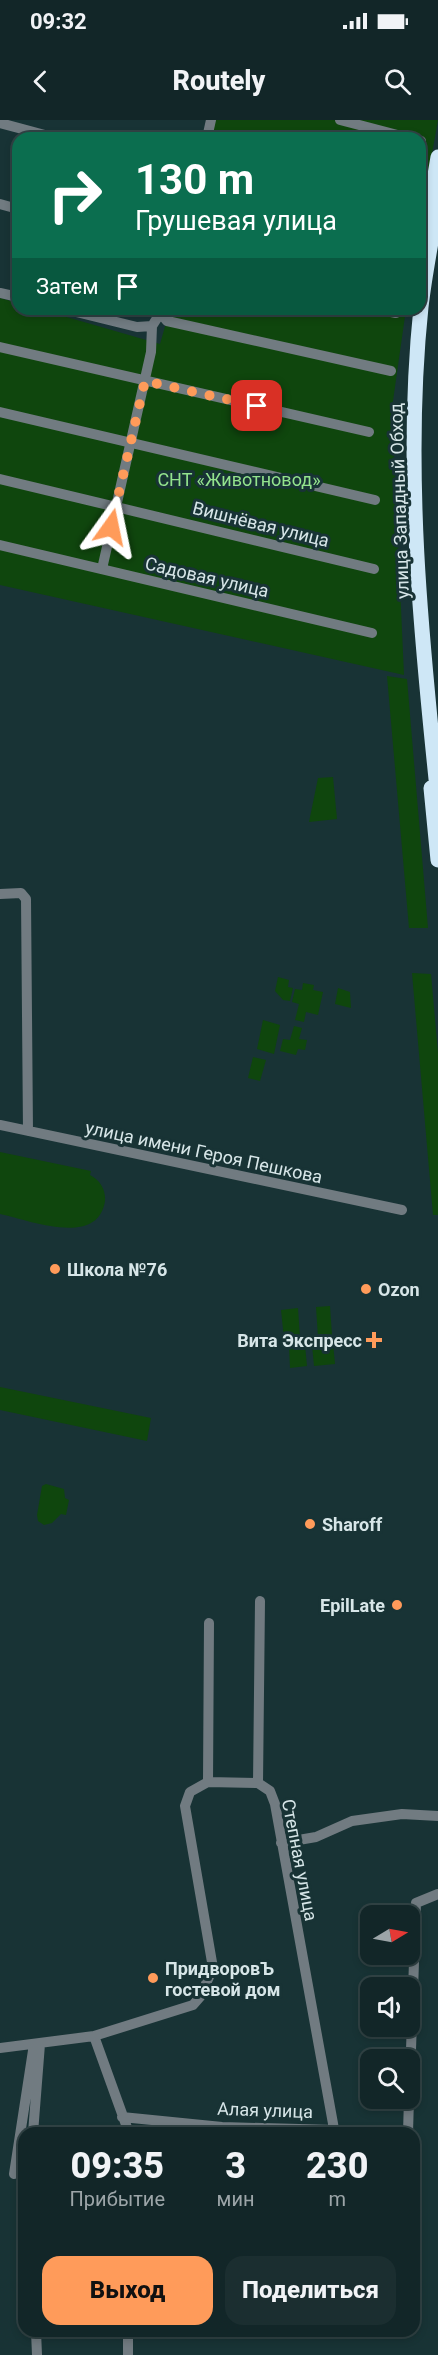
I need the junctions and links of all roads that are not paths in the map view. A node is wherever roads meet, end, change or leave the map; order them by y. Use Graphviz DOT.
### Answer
graph roads {
  1 [pos="340,120"];
  2 [pos="0,123"];
  3 [pos="34,132"];
  4 [pos="386,132"];
  5 [pos="438,157"];
  6 [pos="438,203"];
  7 [pos="426,230"];
  8 [pos="426,276"];
  9 [pos="88,315"];
  10 [pos="160,315"];
  11 [pos="164,315"];
  12 [pos="414,315"];
  13 [pos="420,315"];
  14 [pos="152,326"];
  15 [pos="0,347"];
  16 [pos="391,371"];
  17 [pos="145,381"];
  18 [pos="0,412"];
  19 [pos="369,432"];
  20 [pos="129,442"];
  21 [pos="0,479"];
  22 [pos="375,500"];
  23 [pos="116,506"];
  24 [pos="0,545"];
  25 [pos="102,569"];
  26 [pos="374,570"];
  27 [pos="372,633"];
  28 [pos="437,776"];
  29 [pos="438,798"];
  30 [pos="438,860"];
  31 [pos="0,894"];
  32 [pos="0,1125"];
  33 [pos="28,1131"];
  34 [pos="402,1210"];
  35 [pos="260,1601"];
  36 [pos="209,1623"];
  37 [pos="208,1782"];
  38 [pos="258,1783"];
  39 [pos="438,1816"];
  40 [pos="281,1843"];
  41 [pos="438,1894"];
  42 [pos="94,2036"];
  43 [pos="37,2043"];
  44 [pos="0,2048"];
  45 [pos="411,2049"];
  46 [pos="409,2109"];
  47 [pos="122,2117"];
  48 [pos="22,2127"];
  49 [pos="33,2127"];
  50 [pos="126,2127"];
  51 [pos="222,2127"];
  52 [pos="334,2127"];
  53 [pos="408,2127"];
  54 [pos="18,2151"];
  55 [pos="14,2174"];
  56 [pos="36,2337"];
  57 [pos="128,2337"];
  58 [pos="37,2355"];
  59 [pos="128,2355"];
  1 -- 4 [label="street"];
  2 -- 3 [label="street"];
  5 -- 7 [label="highway"];
  6 -- 8 [label="highway, улица Западный Обход"];
  9 -- 14 [label="street"];
  10 -- 14 [label="street"];
  11 -- 16 [label="street"];
  12 -- 30 [label="highway, улица Западный Обход"];
  13 -- 28 [label="highway, улица Западный Обход"];
  14 -- 17 [label="street"];
  15 -- 17 [label="street"];
  17 -- 19 [label="street"];
  17 -- 20 [label="street"];
  18 -- 20 [label="street"];
  20 -- 22 [label="street"];
  20 -- 23 [label="street"];
  21 -- 23 [label="street, Вишнёвая улица"];
  23 -- 25 [label="street"];
  23 -- 26 [label="street, Вишнёвая улица"];
  24 -- 25 [label="street, Садовая улица"];
  25 -- 27 [label="street, Садовая улица"];
  28 -- 29 [label="highway, улица Западный Обход"];
  31 -- 33 [label="street"];
  32 -- 33 [label="street, улица имени Героя Пешкова"];
  33 -- 34 [label="street, улица имени Героя Пешкова"];
  35 -- 38 [label="street, Степная улица"];
  36 -- 37 [label="street"];
  37 -- 38 [label="street"];
  37 -- 42 [label="street"];
  38 -- 40 [label="street, Степная улица"];
  39 -- 40 [label="street"];
  40 -- 52 [label="street, Степная улица"];
  41 -- 45 [label="street"];
  42 -- 43 [label="street"];
  42 -- 47 [label="street"];
  43 -- 44 [label="street"];
  43 -- 48 [label="street"];
  43 -- 49 [label="street"];
  46 -- 53 [label="street"];
  47 -- 50 [label="street"];
  47 -- 51 [label="street, Алая улица"];
  54 -- 55 [label="street"];
  56 -- 58 [label="street"];
  57 -- 59 [label="street"];
}
